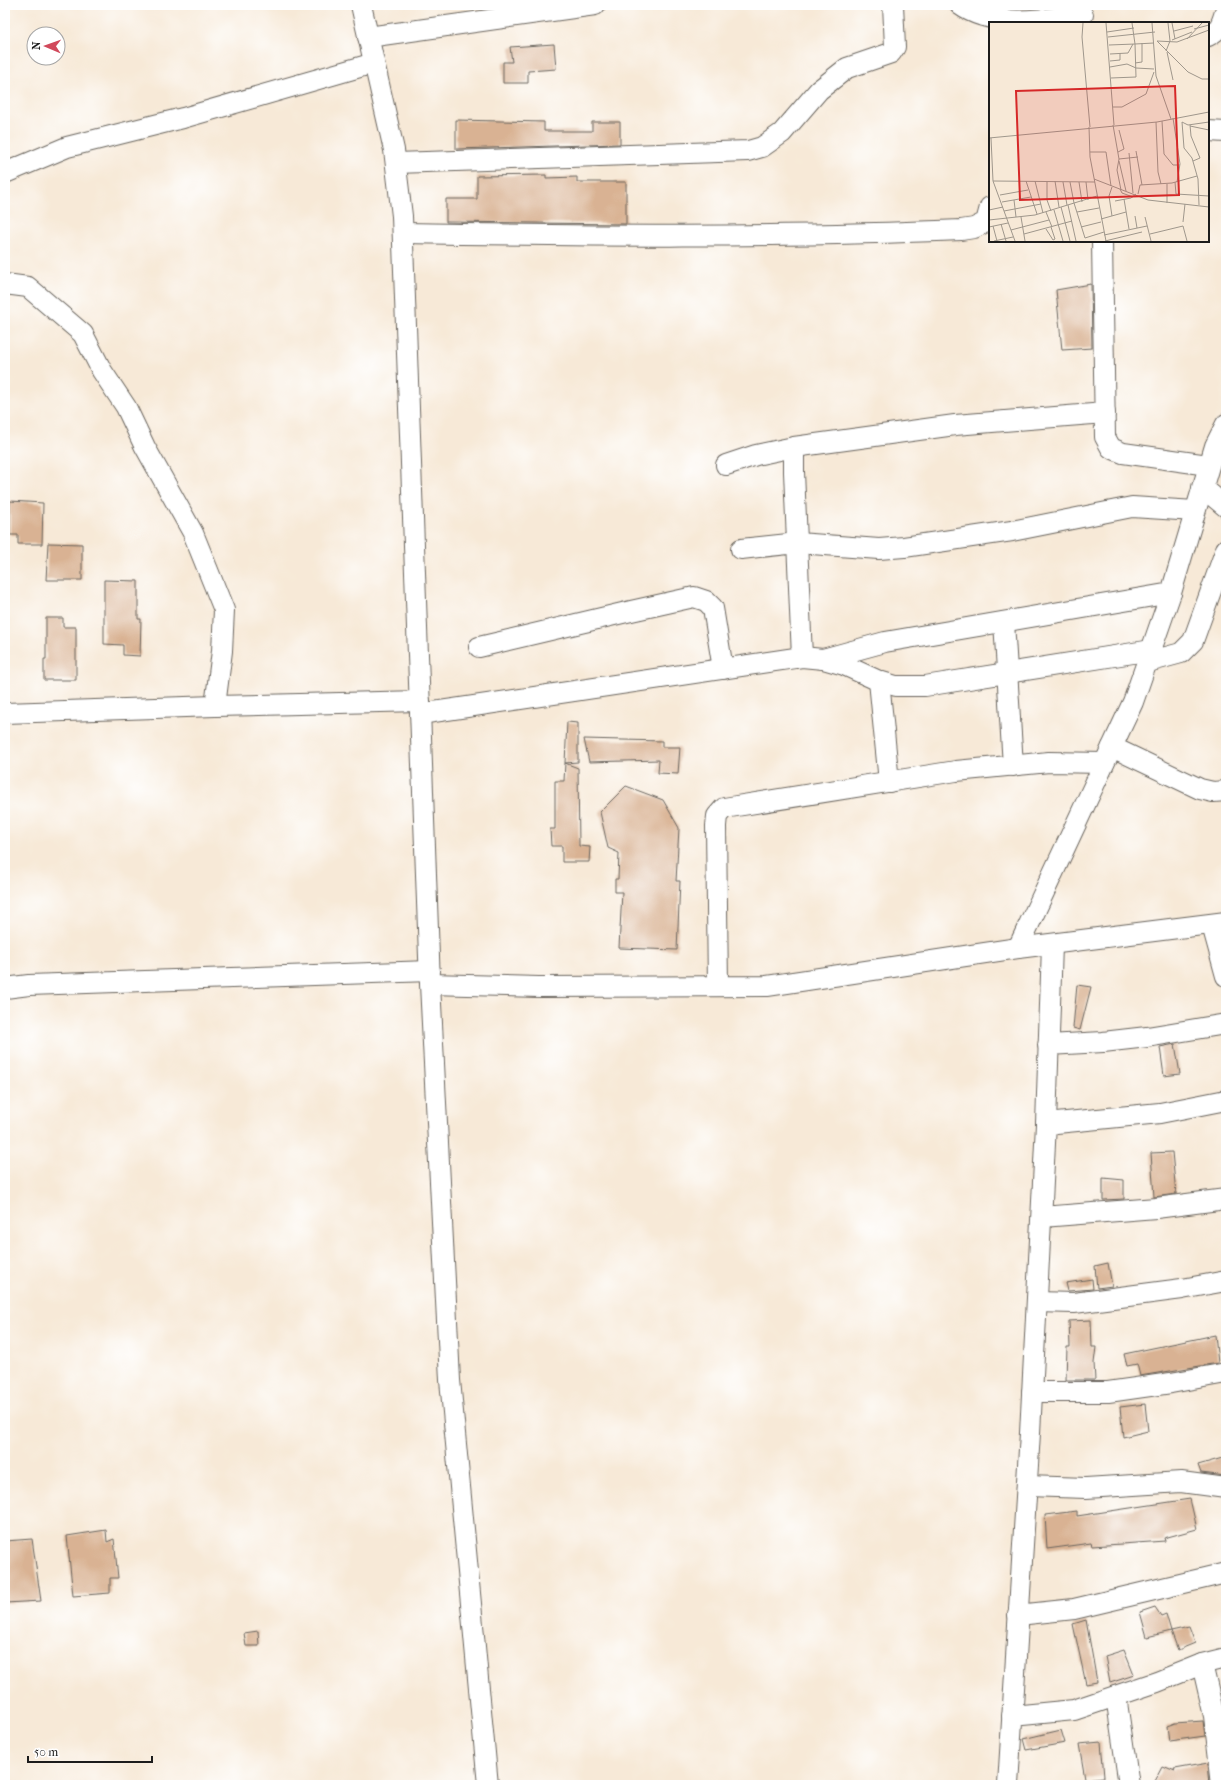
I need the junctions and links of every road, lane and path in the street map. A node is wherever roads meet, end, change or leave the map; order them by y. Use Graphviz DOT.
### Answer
graph roads {
  1 [pos="361,5"];
  2 [pos="595,5"];
  3 [pos="893,5"];
  4 [pos="960,5"];
  5 [pos="1226,8"];
  6 [pos="1082,14"];
  7 [pos="368,36"];
  8 [pos="1209,36"];
  9 [pos="374,63"];
  10 [pos="1209,131"];
  11 [pos="1226,132"];
  12 [pos="396,163"];
  13 [pos="5,173"];
  14 [pos="989,211"];
  15 [pos="403,233"];
  16 [pos="1102,242"];
  17 [pos="5,284"];
  18 [pos="1105,413"];
  19 [pos="1226,424"];
  20 [pos="794,447"];
  21 [pos="726,465"];
  22 [pos="1208,465"];
  23 [pos="1202,487"];
  24 [pos="1226,507"];
  25 [pos="1195,511"];
  26 [pos="798,543"];
  27 [pos="741,549"];
  28 [pos="1226,549"];
  29 [pos="1171,593"];
  30 [pos="1004,622"];
  31 [pos="479,647"];
  32 [pos="1150,656"];
  33 [pos="802,657"];
  34 [pos="823,659"];
  35 [pos="723,669"];
  36 [pos="1009,673"];
  37 [pos="879,681"];
  38 [pos="214,706"];
  39 [pos="420,708"];
  40 [pos="5,713"];
  41 [pos="1108,755"];
  42 [pos="1013,766"];
  43 [pos="889,782"];
  44 [pos="1226,791"];
  45 [pos="1219,924"];
  46 [pos="1052,944"];
  47 [pos="1018,948"];
  48 [pos="1226,976"];
  49 [pos="430,977"];
  50 [pos="718,986"];
  51 [pos="5,988"];
  52 [pos="1226,1024"];
  53 [pos="1048,1045"];
  54 [pos="1226,1100"];
  55 [pos="1046,1124"];
  56 [pos="1226,1198"];
  57 [pos="1042,1217"];
  58 [pos="1226,1281"];
  59 [pos="1037,1302"];
  60 [pos="1226,1373"];
  61 [pos="1032,1392"];
  62 [pos="1027,1486"];
  63 [pos="1226,1488"];
  64 [pos="1226,1573"];
  65 [pos="1018,1615"];
  66 [pos="1226,1658"];
  67 [pos="1202,1664"];
  68 [pos="1116,1696"];
  69 [pos="1012,1716"];
  70 [pos="488,1785"];
  71 [pos="1008,1785"];
  72 [pos="1129,1785"];
  73 [pos="1222,1785"];
  1 -- 7 [label="street"];
  2 -- 7 [label="street"];
  3 -- 12 [label="street"];
  4 -- 6 [label="street"];
  5 -- 8 [label="street"];
  7 -- 9 [label="street"];
  9 -- 12 [label="street"];
  9 -- 13 [label="street"];
  10 -- 11 [label="street"];
  12 -- 15 [label="street"];
  14 -- 15 [label="street"];
  15 -- 39 [label="street"];
  16 -- 18 [label="street"];
  17 -- 38 [label="street"];
  18 -- 20 [label="street"];
  18 -- 22 [label="street"];
  19 -- 22 [label="street"];
  20 -- 21 [label="street"];
  20 -- 26 [label="street"];
  22 -- 23 [label="street"];
  23 -- 24 [label="street"];
  23 -- 25 [label="street"];
  25 -- 26 [label="street"];
  25 -- 29 [label="street"];
  26 -- 27 [label="street"];
  26 -- 33 [label="street"];
  28 -- 32 [label="street"];
  29 -- 30 [label="street"];
  29 -- 32 [label="street"];
  30 -- 34 [label="street"];
  30 -- 36 [label="street"];
  31 -- 35 [label="street"];
  32 -- 36 [label="street"];
  32 -- 41 [label="street"];
  33 -- 34 [label="street"];
  33 -- 35 [label="street"];
  34 -- 37 [label="street"];
  35 -- 39 [label="street"];
  36 -- 37 [label="street"];
  36 -- 42 [label="street"];
  37 -- 43 [label="street"];
  38 -- 39 [label="street"];
  38 -- 40 [label="street"];
  39 -- 49 [label="street"];
  41 -- 42 [label="street"];
  41 -- 44 [label="street"];
  41 -- 47 [label="street"];
  42 -- 43 [label="street"];
  43 -- 50 [label="street"];
  45 -- 46 [label="street"];
  45 -- 48 [label="street"];
  46 -- 47 [label="street"];
  46 -- 53 [label="street"];
  47 -- 50 [label="street"];
  49 -- 50 [label="street"];
  49 -- 51 [label="street"];
  49 -- 70 [label="street"];
  52 -- 53 [label="street"];
  53 -- 55 [label="street"];
  54 -- 55 [label="street"];
  55 -- 57 [label="street"];
  56 -- 57 [label="street"];
  57 -- 59 [label="street"];
  58 -- 59 [label="street"];
  59 -- 61 [label="street"];
  60 -- 61 [label="street"];
  61 -- 62 [label="street"];
  62 -- 63 [label="street"];
  62 -- 65 [label="street"];
  64 -- 65 [label="street"];
  65 -- 69 [label="street"];
  66 -- 67 [label="street"];
  67 -- 68 [label="street"];
  67 -- 73 [label="street"];
  68 -- 69 [label="street"];
  68 -- 72 [label="street"];
  69 -- 71 [label="street"];
}
